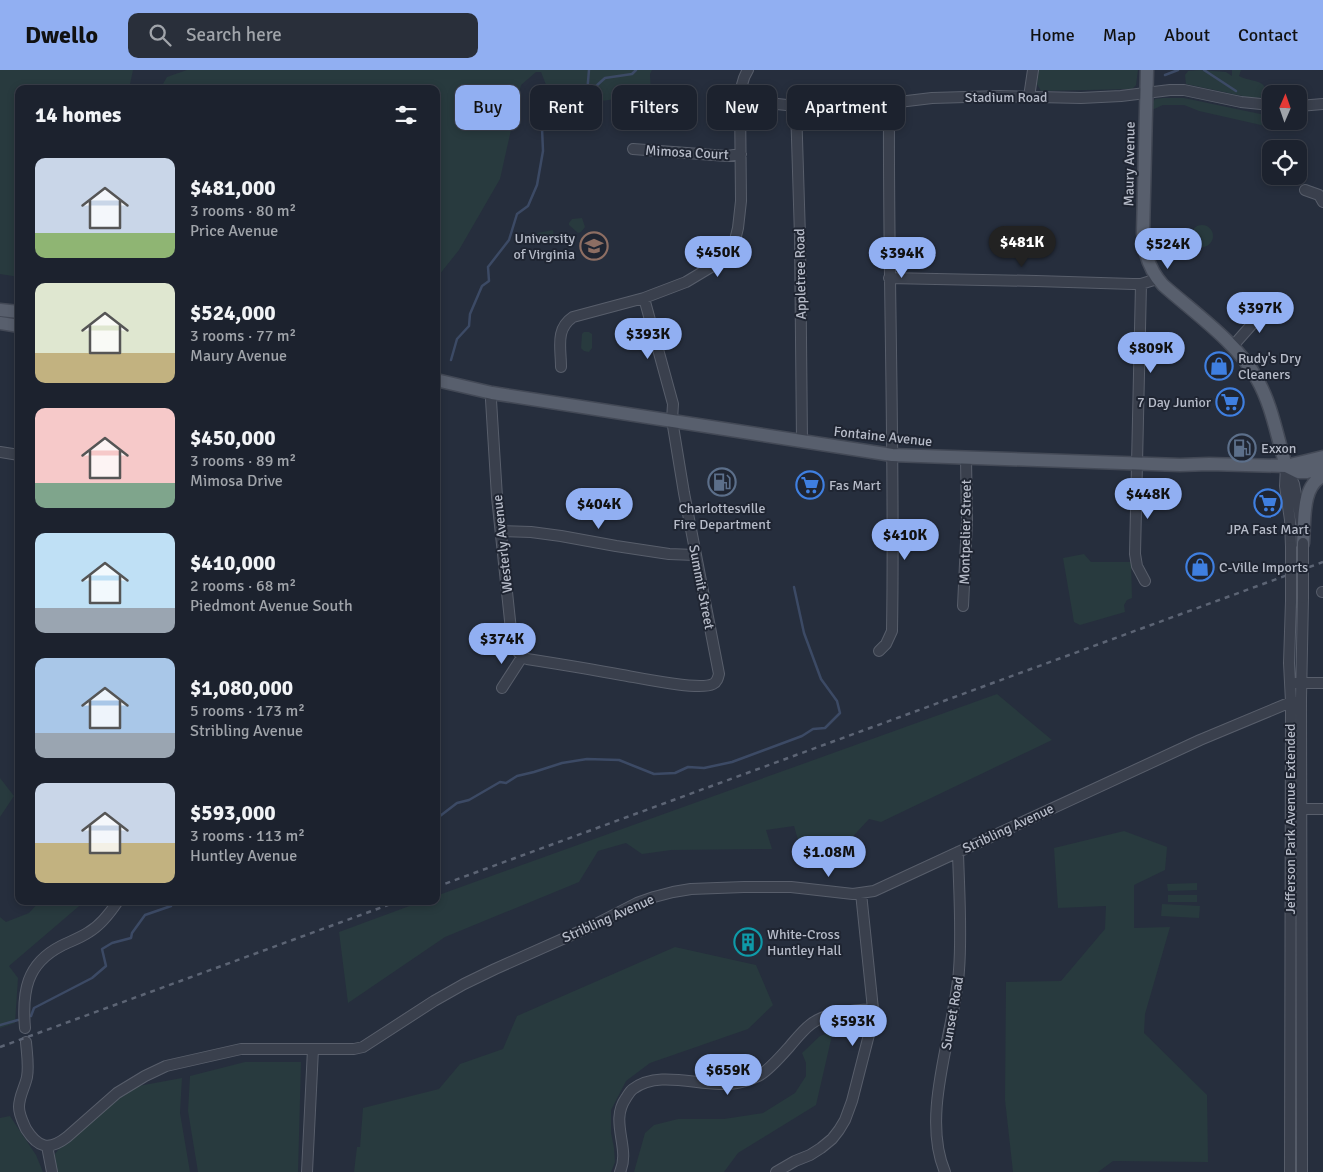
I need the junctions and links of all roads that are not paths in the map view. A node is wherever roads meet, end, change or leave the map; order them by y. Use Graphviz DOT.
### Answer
graph roads {
  1 [pos="748,70"];
  2 [pos="1033,70"];
  3 [pos="1147,70"];
  4 [pos="742,85"];
  5 [pos="1146,93"];
  6 [pos="1029,97"];
  7 [pos="905,102"];
  8 [pos="1262,104"];
  9 [pos="1323,104"];
  10 [pos="1308,105"];
  11 [pos="741,130"];
  12 [pos="797,130"];
  13 [pos="889,130"];
  14 [pos="633,149"];
  15 [pos="741,154"];
  16 [pos="1305,190"];
  17 [pos="1323,202"];
  18 [pos="889,278"];
  19 [pos="1157,279"];
  20 [pos="1141,284"];
  21 [pos="644,298"];
  22 [pos="1269,305"];
  23 [pos="0,310"];
  24 [pos="15,312"];
  25 [pos="0,323"];
  26 [pos="15,325"];
  27 [pos="1232,347"];
  28 [pos="561,367"];
  29 [pos="440,381"];
  30 [pos="440,385"];
  31 [pos="486,391"];
  32 [pos="672,420"];
  33 [pos="802,441"];
  34 [pos="0,452"];
  35 [pos="15,454"];
  36 [pos="892,455"];
  37 [pos="1323,457"];
  38 [pos="966,458"];
  39 [pos="1137,463"];
  40 [pos="1286,466"];
  41 [pos="1323,468"];
  42 [pos="1323,476"];
  43 [pos="501,531"];
  44 [pos="1297,545"];
  45 [pos="696,555"];
  46 [pos="1145,582"];
  47 [pos="963,606"];
  48 [pos="879,651"];
  49 [pos="522,656"];
  50 [pos="1323,682"];
  51 [pos="1302,683"];
  52 [pos="1290,684"];
  53 [pos="502,688"];
  54 [pos="1296,702"];
  55 [pos="1290,808"];
  56 [pos="1302,809"];
  57 [pos="1323,809"];
  58 [pos="958,852"];
  59 [pos="861,893"];
  60 [pos="115,905"];
  61 [pos="873,1009"];
  62 [pos="25,1028"];
  63 [pos="26,1042"];
  64 [pos="313,1049"];
  65 [pos="47,1146"];
  66 [pos="52,1172"];
  67 [pos="307,1172"];
  68 [pos="620,1172"];
  69 [pos="776,1172"];
  70 [pos="945,1172"];
  71 [pos="1290,1172"];
  72 [pos="1302,1172"];
  1 -- 4 [label="street"];
  2 -- 6 [label="street"];
  3 -- 5 [label="main road, Maury Avenue"];
  5 -- 6 [label="street, Stadium Road"];
  5 -- 8 [label="street, Stadium Road"];
  5 -- 19 [label="main road, Maury Avenue"];
  6 -- 7 [label="street, Stadium Road"];
  9 -- 10 [label="street"];
  11 -- 15 [label="street"];
  12 -- 33 [label="street, Appletree Road"];
  13 -- 18 [label="street"];
  14 -- 15 [label="street, Mimosa Court"];
  15 -- 21 [label="street"];
  16 -- 17 [label="street"];
  18 -- 20 [label="street"];
  18 -- 36 [label="street"];
  19 -- 20 [label="street"];
  19 -- 27 [label="main road, Maury Avenue"];
  20 -- 39 [label="street"];
  21 -- 28 [label="street"];
  21 -- 32 [label="street, Summit Street"];
  22 -- 27 [label="street"];
  23 -- 24 [label="main road"];
  25 -- 26 [label="main road"];
  27 -- 40 [label="main road, Maury Avenue"];
  29 -- 31 [label="main road, Fontaine Avenue"];
  30 -- 31 [label="main road, Fontaine Avenue"];
  31 -- 32 [label="main road, Fontaine Avenue"];
  31 -- 43 [label="street, Westerly Avenue"];
  32 -- 33 [label="main road, Fontaine Avenue"];
  32 -- 45 [label="street, Summit Street"];
  33 -- 36 [label="main road, Fontaine Avenue"];
  34 -- 35 [label="street"];
  36 -- 38 [label="main road, Fontaine Avenue"];
  36 -- 48 [label="street"];
  37 -- 40 [label="main road"];
  38 -- 39 [label="main road, Fontaine Avenue"];
  38 -- 47 [label="street, Montpelier Street"];
  39 -- 40 [label="main road, Fontaine Avenue"];
  39 -- 46 [label="street"];
  40 -- 41 [label="main road"];
  40 -- 44 [label="street, Jefferson Park Avenue Extended"];
  42 -- 44 [label="main road"];
  43 -- 45 [label="street"];
  43 -- 49 [label="street, Westerly Avenue"];
  44 -- 51 [label="street, Jefferson Park Avenue Extended, bridge"];
  44 -- 52 [label="street, Jefferson Park Avenue Extended, bridge"];
  45 -- 49 [label="street, Summit Street"];
  49 -- 53 [label="street"];
  50 -- 51 [label="street"];
  51 -- 52 [label="street"];
  51 -- 54 [label="street, Jefferson Park Avenue Extended"];
  52 -- 54 [label="street, Jefferson Park Avenue Extended"];
  54 -- 55 [label="street, Jefferson Park Avenue Extended"];
  54 -- 56 [label="street, Jefferson Park Avenue Extended"];
  54 -- 58 [label="street, Stribling Avenue"];
  55 -- 56 [label="street"];
  55 -- 71 [label="street, Jefferson Park Avenue Extended"];
  56 -- 57 [label="street"];
  56 -- 72 [label="street, Jefferson Park Avenue Extended"];
  58 -- 59 [label="street, Stribling Avenue"];
  58 -- 70 [label="street, Sunset Road"];
  59 -- 61 [label="street"];
  59 -- 64 [label="street, Stribling Avenue"];
  60 -- 62 [label="street"];
  61 -- 68 [label="street"];
  61 -- 69 [label="street"];
  63 -- 65 [label="street"];
  64 -- 65 [label="street, Stribling Avenue"];
  64 -- 67 [label="street"];
  65 -- 66 [label="street"];
}
